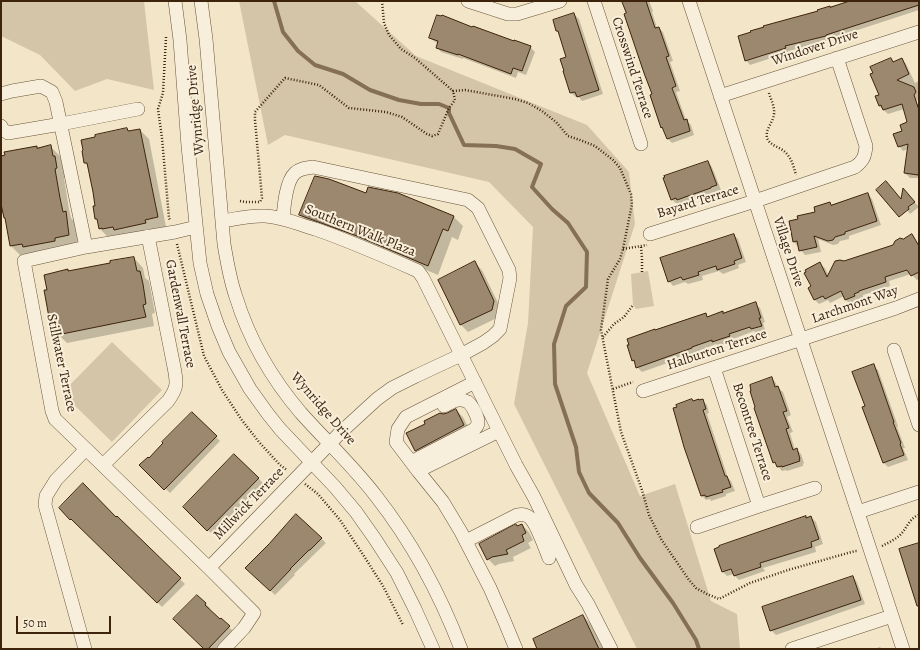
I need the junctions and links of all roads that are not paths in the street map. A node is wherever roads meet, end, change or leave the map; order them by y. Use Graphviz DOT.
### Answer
graph roads {
  1 [pos="175,1"];
  2 [pos="202,1"];
  3 [pos="468,1"];
  4 [pos="560,1"];
  5 [pos="594,1"];
  6 [pos="689,1"];
  7 [pos="919,32"];
  8 [pos="837,58"];
  9 [pos="1,94"];
  10 [pos="720,96"];
  11 [pos="138,109"];
  12 [pos="62,124"];
  13 [pos="1,126"];
  14 [pos="641,144"];
  15 [pos="755,201"];
  16 [pos="283,218"];
  17 [pos="222,221"];
  18 [pos="196,227"];
  19 [pos="148,236"];
  20 [pos="651,239"];
  21 [pos="86,247"];
  22 [pos="919,299"];
  23 [pos="801,340"];
  24 [pos="894,350"];
  25 [pos="461,355"];
  26 [pos="714,368"];
  27 [pos="475,382"];
  28 [pos="643,392"];
  29 [pos="919,425"];
  30 [pos="398,429"];
  31 [pos="499,431"];
  32 [pos="330,443"];
  33 [pos="86,449"];
  34 [pos="312,463"];
  35 [pos="103,465"];
  36 [pos="415,466"];
  37 [pos="815,488"];
  38 [pos="919,492"];
  39 [pos="759,506"];
  40 [pos="858,512"];
  41 [pos="698,527"];
  42 [pos="463,536"];
  43 [pos="555,555"];
  44 [pos="210,568"];
  45 [pos="892,616"];
  46 [pos="85,649"];
  47 [pos="224,649"];
  48 [pos="433,649"];
  49 [pos="461,649"];
  50 [pos="516,649"];
  51 [pos="610,649"];
  52 [pos="792,649"];
  53 [pos="903,649"];
  1 -- 18 [label="street, Wynridge Drive"];
  2 -- 17 [label="street, Wynridge Drive"];
  3 -- 4 [label="street"];
  5 -- 14 [label="street, Crosswind Terrace"];
  6 -- 10 [label="street, Village Drive"];
  7 -- 8 [label="street, Windover Drive"];
  8 -- 10 [label="street, Windover Drive"];
  8 -- 15 [label="street, Bayard Terrace"];
  9 -- 12 [label="street"];
  10 -- 15 [label="street, Village Drive"];
  11 -- 12 [label="street"];
  12 -- 13 [label="street"];
  12 -- 21 [label="street"];
  15 -- 20 [label="street, Bayard Terrace"];
  15 -- 23 [label="street, Village Drive"];
  16 -- 17 [label="street, Southern Walk Plaza"];
  16 -- 25 [label="street, Southern Walk Plaza"];
  16 -- 25 [label="street"];
  17 -- 32 [label="street, Wynridge Drive"];
  18 -- 19 [label="street, Stillwater Terrace"];
  18 -- 34 [label="street, Wynridge Drive"];
  19 -- 21 [label="street, Stillwater Terrace"];
  19 -- 35 [label="street, Gardenwall Terrace"];
  21 -- 33 [label="street, Stillwater Terrace"];
  22 -- 23 [label="street, Larchmont Way"];
  23 -- 26 [label="street, Halburton Terrace"];
  23 -- 40 [label="street, Village Drive"];
  24 -- 29 [label="street"];
  25 -- 27 [label="street, Southern Walk Plaza"];
  25 -- 32 [label="street"];
  26 -- 28 [label="street, Halburton Terrace"];
  26 -- 39 [label="street, Becontree Terrace"];
  27 -- 30 [label="street"];
  27 -- 31 [label="street, Southern Walk Plaza"];
  30 -- 36 [label="street"];
  30 -- 36 [label="street"];
  31 -- 36 [label="street"];
  31 -- 43 [label="street, Southern Walk Plaza"];
  32 -- 34 [label="street"];
  32 -- 49 [label="street, Wynridge Drive"];
  33 -- 35 [label="street, Stillwater Terrace"];
  33 -- 46 [label="street"];
  34 -- 44 [label="street, Millwick Terrace"];
  34 -- 48 [label="street, Wynridge Drive"];
  35 -- 44 [label="street, Stillwater Terrace"];
  36 -- 42 [label="street"];
  37 -- 39 [label="street"];
  38 -- 40 [label="street"];
  39 -- 41 [label="street"];
  40 -- 45 [label="street, Village Drive"];
  42 -- 43 [label="street"];
  42 -- 50 [label="street"];
  43 -- 51 [label="street"];
  44 -- 47 [label="street, Stillwater Terrace"];
  45 -- 52 [label="street"];
  45 -- 53 [label="street, Village Drive"];
}
